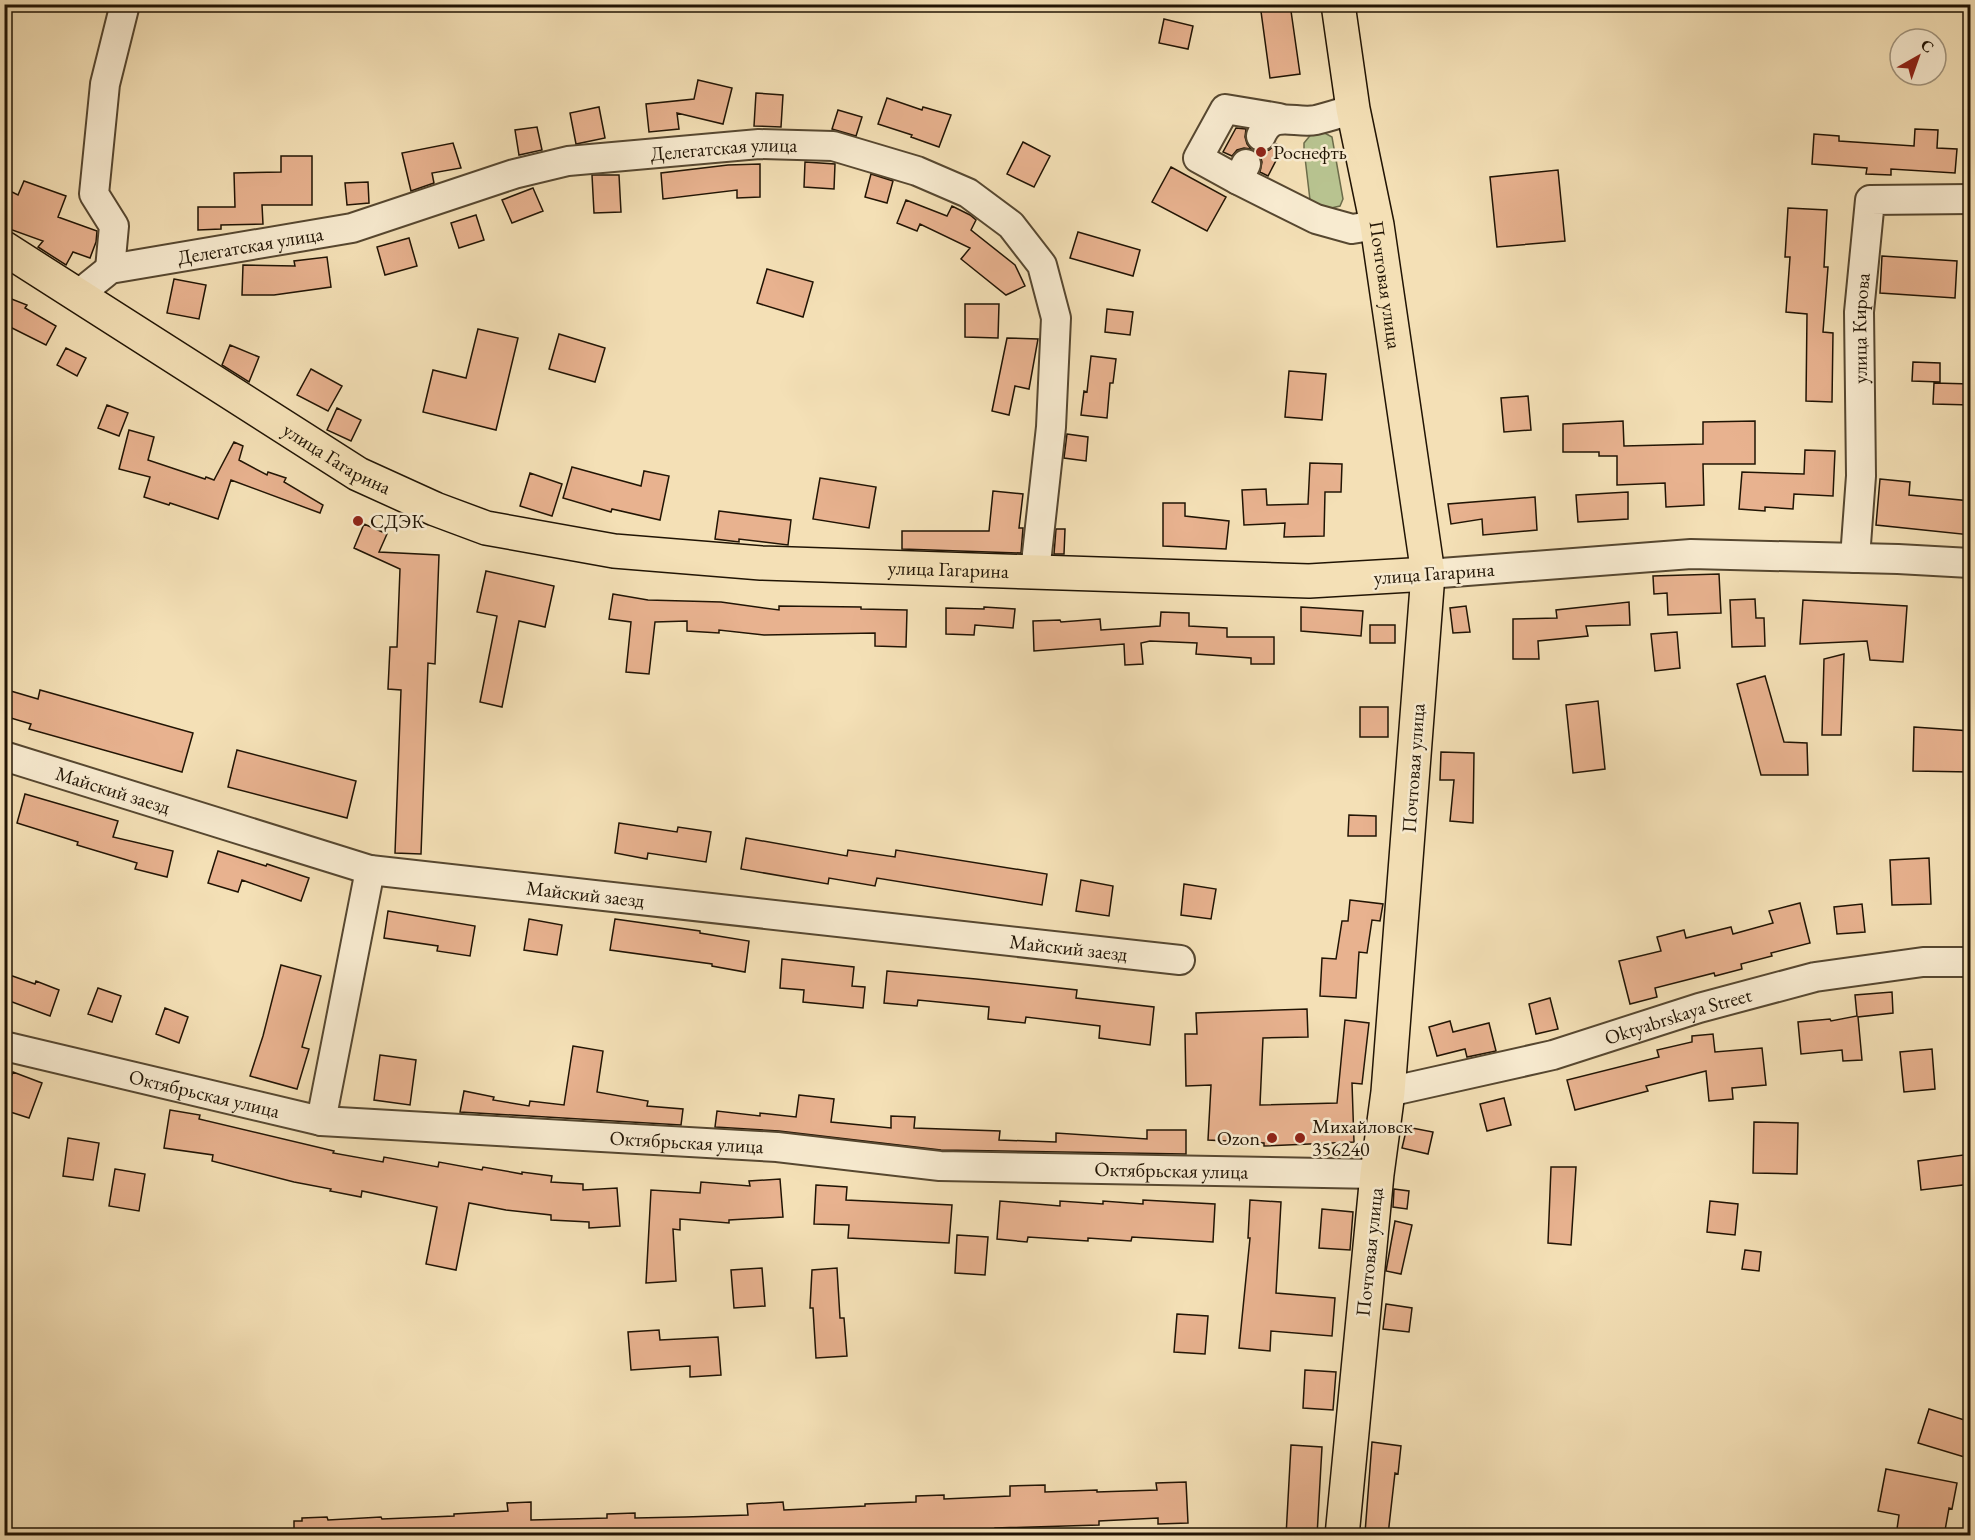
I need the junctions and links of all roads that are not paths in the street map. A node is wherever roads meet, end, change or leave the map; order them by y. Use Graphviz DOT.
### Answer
graph roads {
  1 [pos="125,4"];
  2 [pos="1338,4"];
  3 [pos="1353,109"];
  4 [pos="1971,199"];
  5 [pos="1377,225"];
  6 [pos="4,248"];
  7 [pos="110,269"];
  8 [pos="79,294"];
  9 [pos="1855,558"];
  10 [pos="1971,563"];
  11 [pos="1035,572"];
  12 [pos="1428,574"];
  13 [pos="4,756"];
  14 [pos="370,870"];
  15 [pos="1180,960"];
  16 [pos="1971,962"];
  17 [pos="4,1046"];
  18 [pos="1388,1092"];
  19 [pos="321,1121"];
  20 [pos="1377,1174"];
  21 [pos="1342,1536"];
  1 -- 7 [label="street"];
  2 -- 3 [label="main road, Почтовая улица"];
  3 -- 5 [label="main road, Почтовая улица"];
  3 -- 5 [label="street"];
  4 -- 9 [label="street, улица Кирова"];
  5 -- 12 [label="main road, Почтовая улица"];
  6 -- 8 [label="main road, улица Гагарина"];
  7 -- 8 [label="street, Делегатская улица"];
  7 -- 11 [label="street, Делегатская улица"];
  8 -- 11 [label="main road, улица Гагарина"];
  9 -- 10 [label="street, улица Гагарина"];
  9 -- 12 [label="street, улица Гагарина"];
  11 -- 12 [label="main road, улица Гагарина"];
  12 -- 18 [label="main road, Почтовая улица"];
  13 -- 14 [label="street, Майский заезд"];
  14 -- 15 [label="street, Майский заезд"];
  14 -- 19 [label="street"];
  16 -- 18 [label="street, Oktyabrskaya Street"];
  17 -- 19 [label="street, Октябрьская улица"];
  18 -- 20 [label="main road, Почтовая улица"];
  19 -- 20 [label="street, Октябрьская улица"];
  20 -- 21 [label="main road, Почтовая улица"];
}
